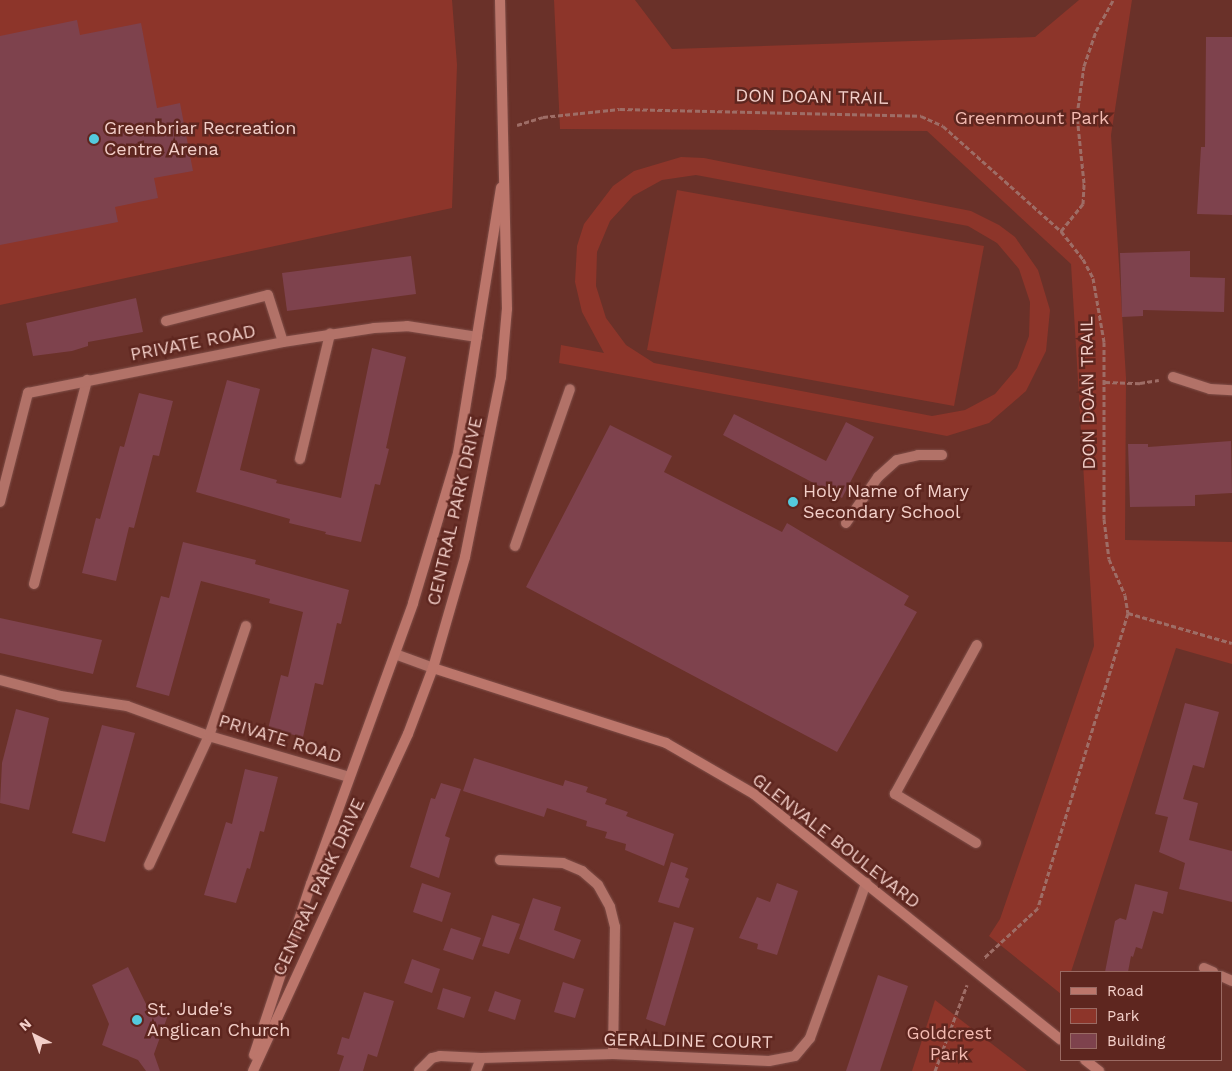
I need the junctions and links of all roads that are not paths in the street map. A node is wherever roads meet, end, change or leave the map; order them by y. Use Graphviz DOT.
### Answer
graph roads {
  1 [pos="500,0"];
  2 [pos="506,159"];
  3 [pos="166,321"];
  4 [pos="330,334"];
  5 [pos="477,337"];
  6 [pos="282,342"];
  7 [pos="1173,377"];
  8 [pos="87,380"];
  9 [pos="570,389"];
  10 [pos="1232,390"];
  11 [pos="942,455"];
  12 [pos="300,459"];
  13 [pos="0,502"];
  14 [pos="846,523"];
  15 [pos="515,546"];
  16 [pos="34,584"];
  17 [pos="246,626"];
  18 [pos="977,645"];
  19 [pos="395,654"];
  20 [pos="433,668"];
  21 [pos="0,680"];
  22 [pos="209,736"];
  23 [pos="348,777"];
  24 [pos="976,843"];
  25 [pos="500,860"];
  26 [pos="149,864"];
  27 [pos="866,883"];
  28 [pos="1060,1039"];
  29 [pos="613,1054"];
  30 [pos="481,1058"];
  31 [pos="1086,1061"];
  32 [pos="251,1071"];
  33 [pos="419,1071"];
  34 [pos="476,1071"];
  35 [pos="1099,1071"];
  1 -- 2 [label="street, CENTRAL PARK DRIVE"];
  2 -- 5 [label="street, CENTRAL PARK DRIVE"];
  2 -- 20 [label="street, CENTRAL PARK DRIVE"];
  3 -- 6 [label="street"];
  4 -- 5 [label="street, PRIVATE ROAD"];
  4 -- 6 [label="street, PRIVATE ROAD"];
  4 -- 12 [label="street"];
  5 -- 19 [label="street, CENTRAL PARK DRIVE"];
  6 -- 8 [label="street, PRIVATE ROAD"];
  7 -- 10 [label="street"];
  8 -- 13 [label="street, PRIVATE ROAD"];
  8 -- 16 [label="street"];
  9 -- 15 [label="street"];
  11 -- 14 [label="street"];
  17 -- 22 [label="street"];
  18 -- 24 [label="street"];
  19 -- 20 [label="street, GLENVALE BOULEVARD"];
  19 -- 23 [label="street, CENTRAL PARK DRIVE"];
  20 -- 27 [label="street, GLENVALE BOULEVARD"];
  20 -- 32 [label="street, CENTRAL PARK DRIVE"];
  21 -- 22 [label="street, PRIVATE ROAD"];
  22 -- 23 [label="street, PRIVATE ROAD"];
  22 -- 26 [label="street"];
  23 -- 32 [label="street, CENTRAL PARK DRIVE"];
  25 -- 29 [label="street"];
  27 -- 28 [label="street, GLENVALE BOULEVARD"];
  27 -- 29 [label="street, GERALDINE COURT"];
  29 -- 30 [label="street, GERALDINE COURT"];
  30 -- 33 [label="street, GERALDINE COURT"];
  30 -- 34 [label="street"];
  31 -- 35 [label="street"];
}
